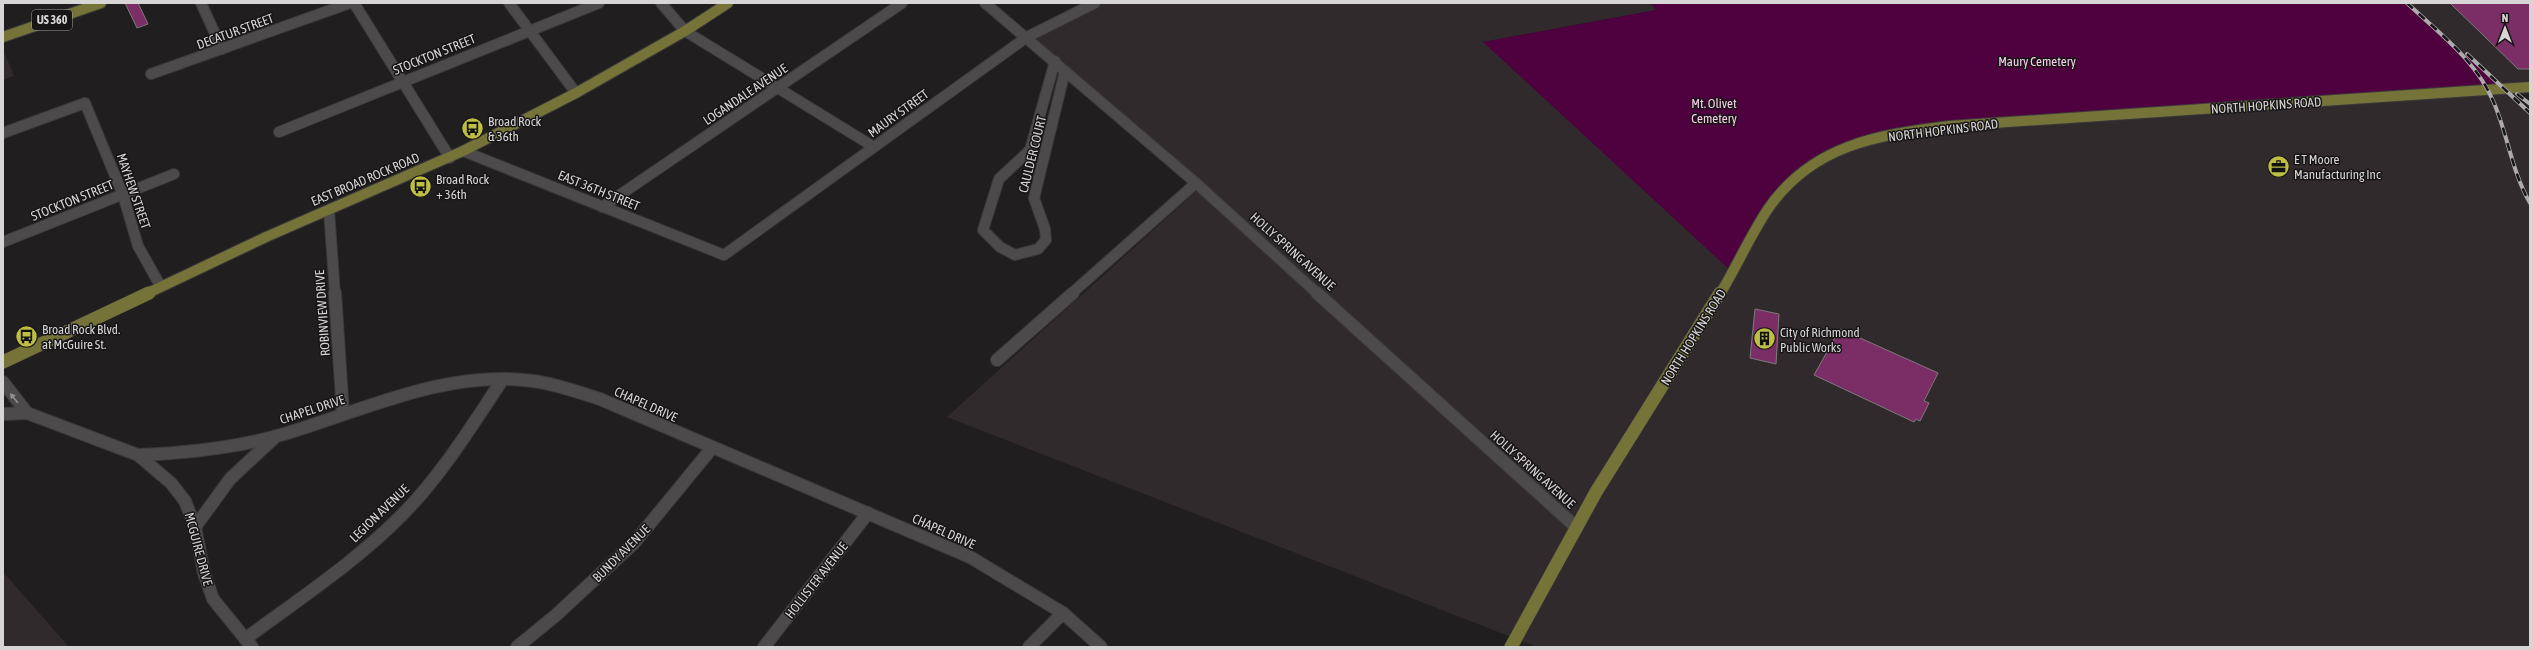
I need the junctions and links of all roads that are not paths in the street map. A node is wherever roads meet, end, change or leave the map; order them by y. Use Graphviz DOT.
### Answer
graph roads {
  1 [pos="101,3"];
  2 [pos="201,3"];
  3 [pos="350,3"];
  4 [pos="354,3"];
  5 [pos="509,3"];
  6 [pos="599,3"];
  7 [pos="662,3"];
  8 [pos="728,3"];
  9 [pos="902,3"];
  10 [pos="985,3"];
  11 [pos="1095,3"];
  12 [pos="685,31"];
  13 [pos="529,32"];
  14 [pos="3,37"];
  15 [pos="1027,37"];
  16 [pos="222,49"];
  17 [pos="1055,61"];
  18 [pos="1065,71"];
  19 [pos="151,74"];
  20 [pos="403,82"];
  21 [pos="2530,87"];
  22 [pos="778,88"];
  23 [pos="576,94"];
  24 [pos="279,132"];
  25 [pos="3,133"];
  26 [pos="874,147"];
  27 [pos="463,151"];
  28 [pos="450,158"];
  29 [pos="174,174"];
  30 [pos="1196,183"];
  31 [pos="123,195"];
  32 [pos="602,207"];
  33 [pos="328,210"];
  34 [pos="3,242"];
  35 [pos="724,255"];
  36 [pos="161,287"];
  37 [pos="997,360"];
  38 [pos="3,362"];
  39 [pos="503,379"];
  40 [pos="3,382"];
  41 [pos="27,413"];
  42 [pos="3,414"];
  43 [pos="343,414"];
  44 [pos="278,435"];
  45 [pos="712,448"];
  46 [pos="138,455"];
  47 [pos="868,514"];
  48 [pos="195,527"];
  49 [pos="1576,527"];
  50 [pos="1063,613"];
  51 [pos="249,643"];
  52 [pos="517,647"];
  53 [pos="764,647"];
  54 [pos="1030,647"];
  55 [pos="1101,647"];
  56 [pos="1511,647"];
  1 -- 14 [label="main road, US 360"];
  2 -- 16 [label="street"];
  3 -- 16 [label="street, DECATUR STREET"];
  4 -- 20 [label="street"];
  5 -- 13 [label="street"];
  6 -- 13 [label="street, STOCKTON STREET"];
  7 -- 12 [label="street"];
  8 -- 12 [label="main road, EAST BROAD ROCK ROAD"];
  9 -- 22 [label="street, LOGANDALE AVENUE"];
  10 -- 15 [label="street, HOLLY SPRING AVENUE"];
  11 -- 15 [label="street, MAURY STREET"];
  12 -- 22 [label="street"];
  12 -- 23 [label="main road, EAST BROAD ROCK ROAD"];
  13 -- 20 [label="street, STOCKTON STREET"];
  13 -- 23 [label="street"];
  15 -- 17 [label="street, HOLLY SPRING AVENUE"];
  15 -- 26 [label="street, MAURY STREET"];
  16 -- 19 [label="street, DECATUR STREET"];
  17 -- 18 [label="street, HOLLY SPRING AVENUE"];
  17 -- 18 [label="street, CAULDER COURT"];
  18 -- 30 [label="street, HOLLY SPRING AVENUE"];
  20 -- 24 [label="street, STOCKTON STREET"];
  20 -- 28 [label="street"];
  21 -- 49 [label="main road, NORTH HOPKINS ROAD"];
  22 -- 26 [label="street"];
  22 -- 32 [label="street, LOGANDALE AVENUE"];
  23 -- 27 [label="main road, EAST BROAD ROCK ROAD"];
  25 -- 31 [label="street, MAYHEW STREET"];
  26 -- 35 [label="street, MAURY STREET"];
  27 -- 28 [label="main road, EAST BROAD ROCK ROAD"];
  27 -- 32 [label="street, EAST 36TH STREET"];
  28 -- 33 [label="main road, EAST BROAD ROCK ROAD"];
  29 -- 31 [label="street, STOCKTON STREET"];
  30 -- 37 [label="street"];
  30 -- 49 [label="street, HOLLY SPRING AVENUE"];
  31 -- 34 [label="street, STOCKTON STREET"];
  31 -- 36 [label="street, MAYHEW STREET"];
  32 -- 35 [label="street, EAST 36TH STREET"];
  33 -- 36 [label="main road, EAST BROAD ROCK ROAD"];
  33 -- 43 [label="street, ROBINVIEW DRIVE"];
  36 -- 38 [label="main road, EAST BROAD ROCK ROAD"];
  39 -- 43 [label="street, CHAPEL DRIVE"];
  39 -- 45 [label="street, CHAPEL DRIVE"];
  39 -- 51 [label="street, LEGION AVENUE"];
  41 -- 40 [label="street, one-way"];
  41 -- 42 [label="street, MCGUIRE DRIVE"];
  41 -- 46 [label="street, MCGUIRE DRIVE"];
  43 -- 44 [label="street, CHAPEL DRIVE"];
  44 -- 46 [label="street, CHAPEL DRIVE"];
  44 -- 48 [label="street"];
  45 -- 47 [label="street, CHAPEL DRIVE"];
  45 -- 52 [label="street, BUNDY AVENUE"];
  46 -- 48 [label="street, MCGUIRE DRIVE"];
  47 -- 50 [label="street, CHAPEL DRIVE"];
  47 -- 53 [label="street, HOLLISTER AVENUE"];
  48 -- 51 [label="street, MCGUIRE DRIVE"];
  49 -- 56 [label="main road, NORTH HOPKINS ROAD"];
  50 -- 54 [label="street"];
  50 -- 55 [label="street, CHAPEL DRIVE"];
}
